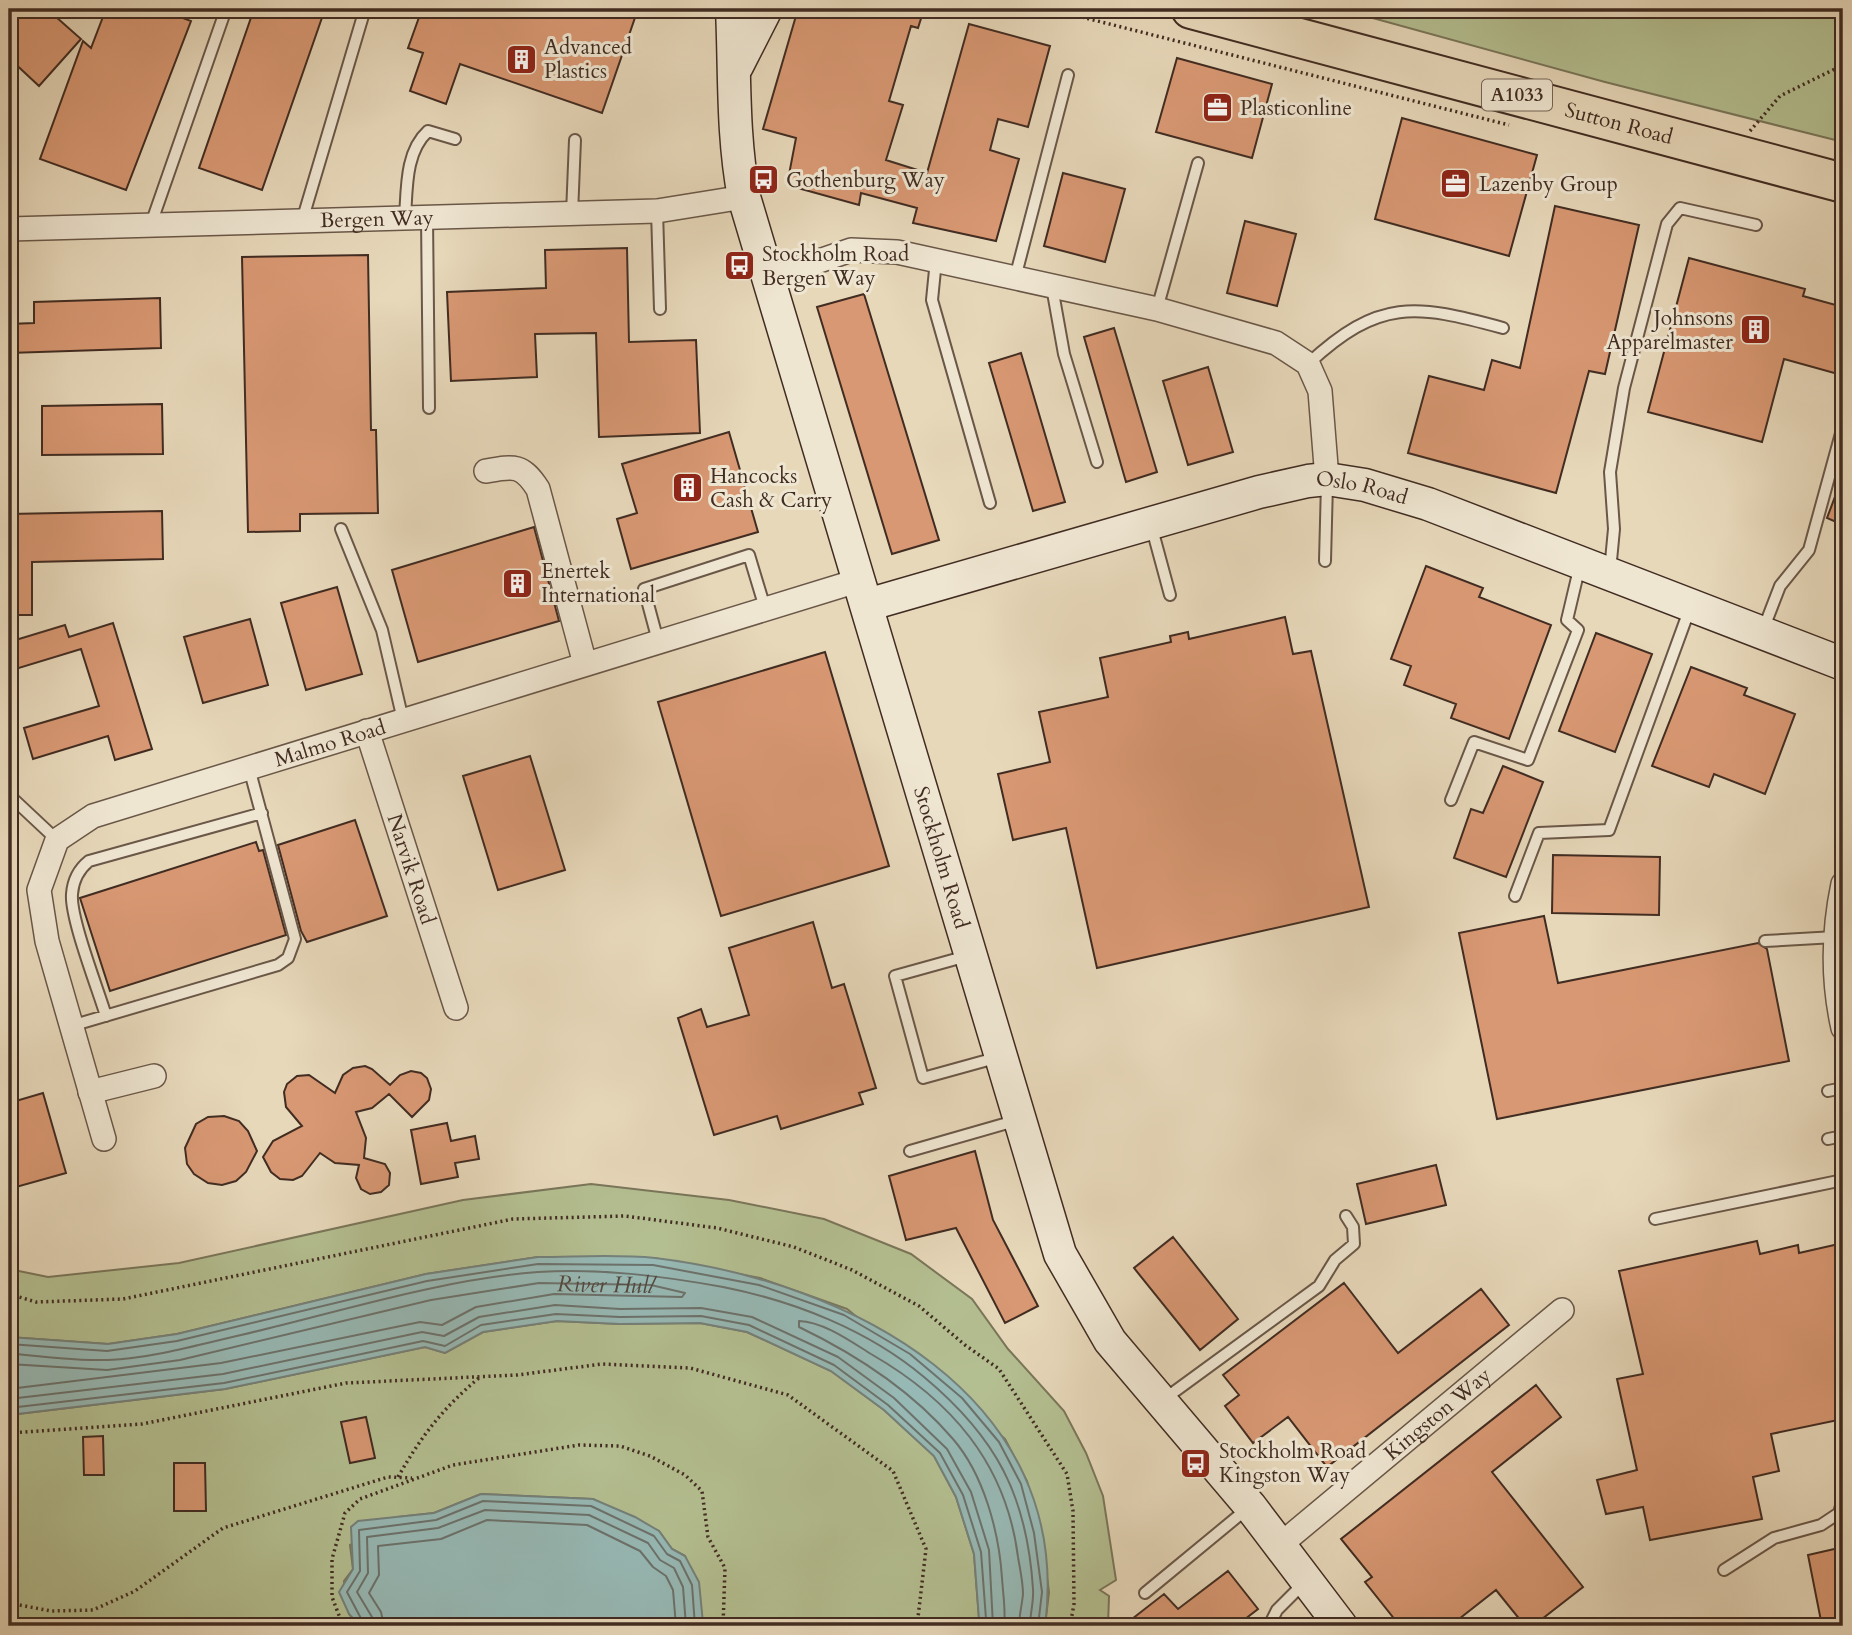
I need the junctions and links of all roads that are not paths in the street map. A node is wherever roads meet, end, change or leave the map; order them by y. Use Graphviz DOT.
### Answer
graph roads {
  1 [pos="226,9"];
  2 [pos="365,9"];
  3 [pos="732,9"];
  4 [pos="765,9"];
  5 [pos="1191,9"];
  6 [pos="734,71"];
  7 [pos="1068,75"];
  8 [pos="455,139"];
  9 [pos="575,140"];
  10 [pos="1198,163"];
  11 [pos="1843,183"];
  12 [pos="744,197"];
  13 [pos="657,211"];
  14 [pos="572,214"];
  15 [pos="416,218"];
  16 [pos="302,221"];
  17 [pos="151,224"];
  18 [pos="1756,225"];
  19 [pos="9,229"];
  20 [pos="936,260"];
  21 [pos="770,278"];
  22 [pos="1015,278"];
  23 [pos="1052,287"];
  24 [pos="660,309"];
  25 [pos="1157,309"];
  26 [pos="1503,328"];
  27 [pos="1308,364"];
  28 [pos="429,408"];
  29 [pos="1843,426"];
  30 [pos="1097,463"];
  31 [pos="486,471"];
  32 [pos="1327,479"];
  33 [pos="990,503"];
  34 [pos="1151,525"];
  35 [pos="341,529"];
  36 [pos="1325,561"];
  37 [pos="1580,562"];
  38 [pos="1609,573"];
  39 [pos="863,592"];
  40 [pos="1170,595"];
  41 [pos="1691,605"];
  42 [pos="765,608"];
  43 [pos="1762,632"];
  44 [pos="658,641"];
  45 [pos="585,664"];
  46 [pos="1843,664"];
  47 [pos="403,720"];
  48 [pos="367,731"];
  49 [pos="249,768"];
  50 [pos="9,794"];
  51 [pos="1451,800"];
  52 [pos="261,813"];
  53 [pos="57,840"];
  54 [pos="1843,884"];
  55 [pos="1515,896"];
  56 [pos="1835,937"];
  57 [pos="1765,941"];
  58 [pos="970,955"];
  59 [pos="456,1008"];
  60 [pos="106,1016"];
  61 [pos="71,1026"];
  62 [pos="1843,1028"];
  63 [pos="999,1057"];
  64 [pos="154,1076"];
  65 [pos="1843,1088"];
  66 [pos="1828,1091"];
  67 [pos="90,1092"];
  68 [pos="1018,1119"];
  69 [pos="1843,1136"];
  70 [pos="104,1139"];
  71 [pos="1828,1139"];
  72 [pos="910,1151"];
  73 [pos="1843,1180"];
  74 [pos="1346,1216"];
  75 [pos="1655,1219"];
  76 [pos="1562,1310"];
  77 [pos="1161,1401"];
  78 [pos="1843,1499"];
  79 [pos="1250,1506"];
  80 [pos="1280,1545"];
  81 [pos="1724,1570"];
  82 [pos="1307,1580"];
  83 [pos="1145,1592"];
  84 [pos="1269,1626"];
  85 [pos="1340,1626"];
  1 -- 17 [label="lane"];
  2 -- 16 [label="lane"];
  3 -- 6 [label="street, Stockholm Road"];
  4 -- 6 [label="street"];
  5 -- 11 [label="highway, Sutton Road / A1033"];
  6 -- 12 [label="street, Stockholm Road"];
  7 -- 22 [label="lane"];
  8 -- 15 [label="lane"];
  9 -- 14 [label="lane"];
  10 -- 25 [label="lane"];
  12 -- 13 [label="street, Bergen Way"];
  12 -- 21 [label="street, Stockholm Road"];
  13 -- 14 [label="street, Bergen Way"];
  13 -- 24 [label="lane"];
  14 -- 15 [label="street, Bergen Way"];
  15 -- 16 [label="street, Bergen Way"];
  15 -- 28 [label="lane"];
  16 -- 17 [label="street, Bergen Way"];
  17 -- 19 [label="street, Bergen Way"];
  18 -- 38 [label="lane"];
  20 -- 21 [label="street"];
  20 -- 22 [label="street"];
  20 -- 33 [label="lane"];
  21 -- 39 [label="street, Stockholm Road"];
  22 -- 23 [label="street"];
  23 -- 25 [label="street"];
  23 -- 30 [label="lane"];
  25 -- 27 [label="street"];
  26 -- 27 [label="lane"];
  27 -- 32 [label="street"];
  29 -- 43 [label="lane"];
  31 -- 45 [label="street"];
  32 -- 34 [label="street, Oslo Road"];
  32 -- 36 [label="lane"];
  32 -- 37 [label="street, Oslo Road"];
  34 -- 39 [label="street, Oslo Road"];
  34 -- 40 [label="lane"];
  35 -- 47 [label="lane"];
  37 -- 38 [label="street, Oslo Road"];
  37 -- 51 [label="lane"];
  38 -- 41 [label="street, Oslo Road"];
  39 -- 42 [label="street, Malmo Road"];
  39 -- 58 [label="street, Stockholm Road"];
  41 -- 43 [label="street, Oslo Road"];
  41 -- 55 [label="lane"];
  42 -- 44 [label="street, Malmo Road"];
  42 -- 44 [label="lane"];
  43 -- 46 [label="street, Oslo Road"];
  44 -- 45 [label="street, Malmo Road"];
  45 -- 47 [label="street, Malmo Road"];
  47 -- 48 [label="street, Malmo Road"];
  48 -- 49 [label="street, Malmo Road"];
  48 -- 59 [label="street, Narvik Road"];
  49 -- 52 [label="lane"];
  49 -- 53 [label="street, Malmo Road"];
  50 -- 53 [label="lane"];
  52 -- 60 [label="lane"];
  52 -- 60 [label="lane"];
  53 -- 61 [label="street"];
  54 -- 56 [label="street"];
  56 -- 57 [label="lane"];
  56 -- 62 [label="street"];
  58 -- 63 [label="street, Stockholm Road"];
  58 -- 63 [label="lane"];
  60 -- 61 [label="lane"];
  61 -- 67 [label="street"];
  63 -- 68 [label="street, Stockholm Road"];
  64 -- 67 [label="street"];
  65 -- 66 [label="lane"];
  67 -- 70 [label="street"];
  68 -- 72 [label="lane"];
  68 -- 77 [label="street, Stockholm Road"];
  69 -- 71 [label="lane"];
  73 -- 75 [label="lane"];
  74 -- 77 [label="lane"];
  76 -- 80 [label="street, Kingston Way"];
  77 -- 79 [label="street, Stockholm Road"];
  78 -- 81 [label="lane"];
  79 -- 80 [label="street, Stockholm Road"];
  79 -- 83 [label="lane"];
  80 -- 82 [label="street, Stockholm Road"];
  82 -- 84 [label="lane"];
  82 -- 85 [label="street, Stockholm Road"];
}
